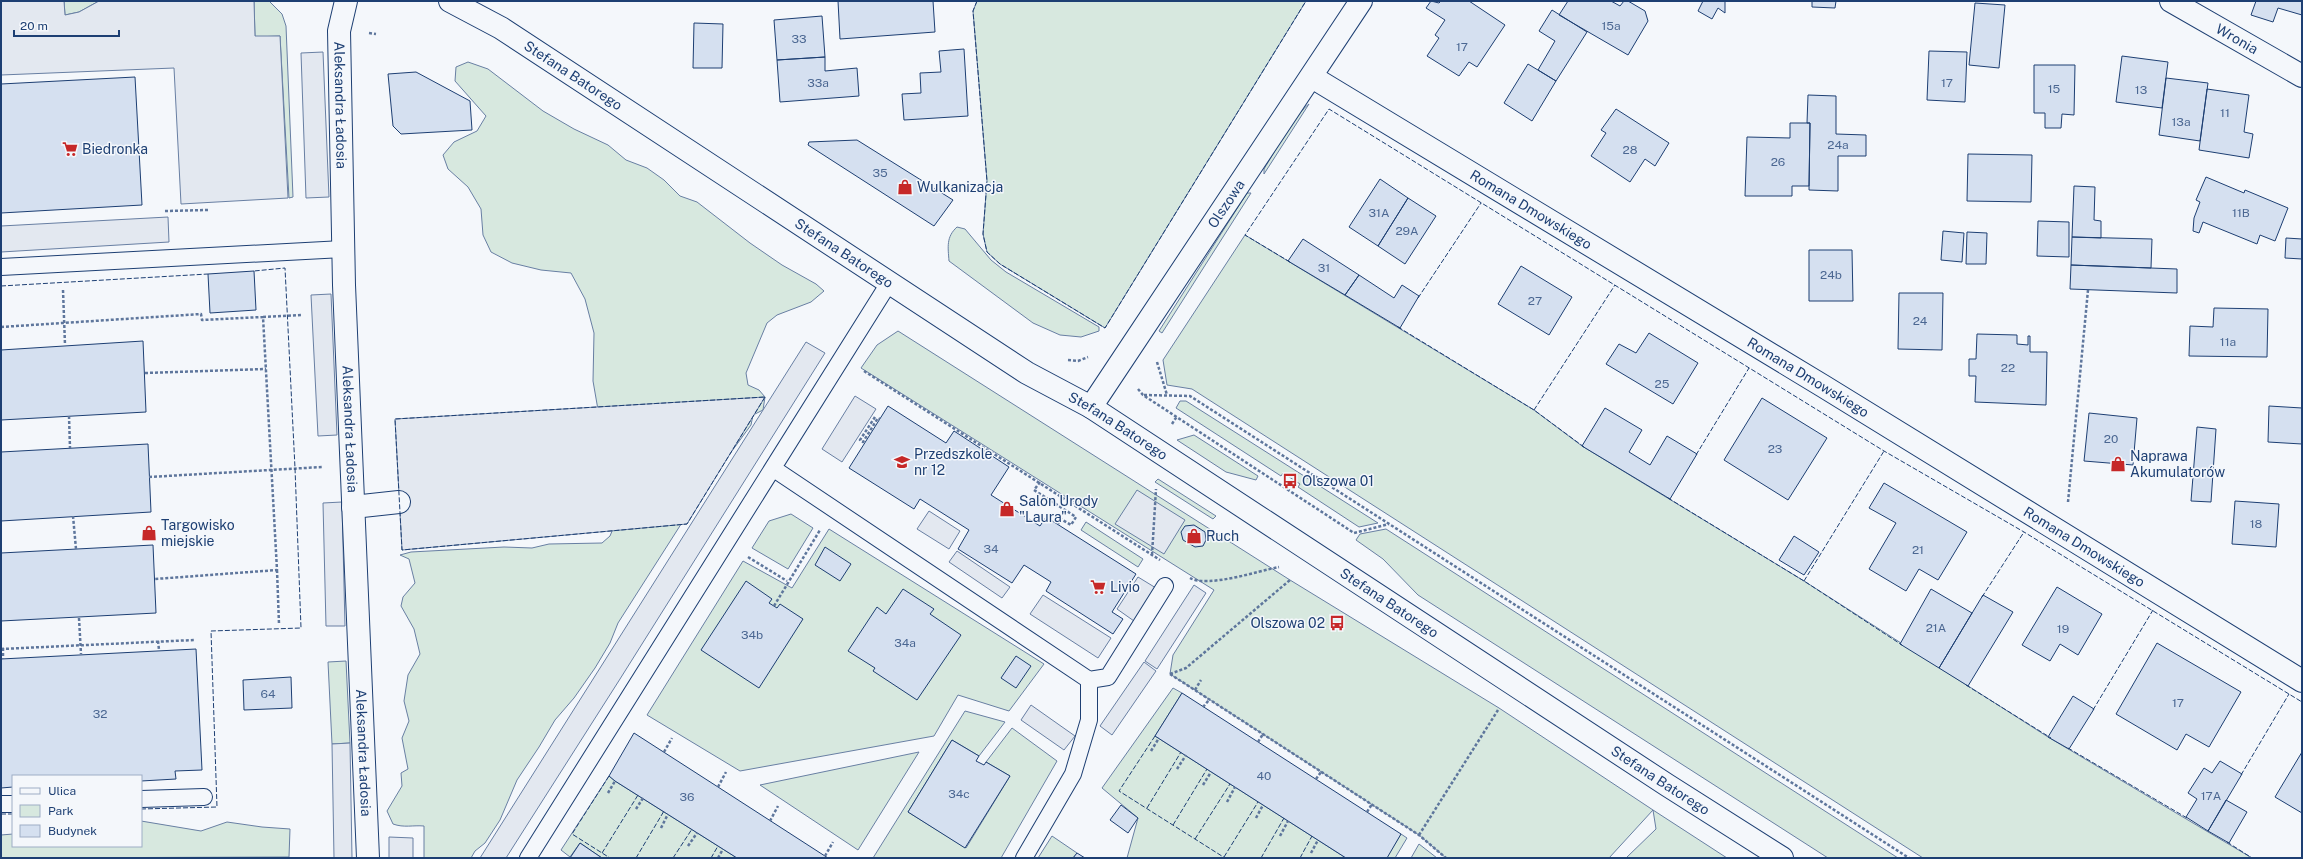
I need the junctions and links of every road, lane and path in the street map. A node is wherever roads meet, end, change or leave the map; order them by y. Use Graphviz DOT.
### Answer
graph roads {
  1 [pos="346,1"];
  2 [pos="450,1"];
  3 [pos="1361,1"];
  4 [pos="2171,1"];
  5 [pos="2302,76"];
  6 [pos="1312,77"];
  7 [pos="208,210"];
  8 [pos="165,211"];
  9 [pos="343,249"];
  10 [pos="1,267"];
  11 [pos="62,282"];
  12 [pos="889,283"];
  13 [pos="2088,290"];
  14 [pos="302,315"];
  15 [pos="263,317"];
  16 [pos="64,323"];
  17 [pos="1,327"];
  18 [pos="65,345"];
  19 [pos="1155,354"];
  20 [pos="858,368"];
  21 [pos="266,369"];
  22 [pos="145,373"];
  23 [pos="1166,395"];
  24 [pos="1091,407"];
  25 [pos="69,416"];
  26 [pos="875,416"];
  27 [pos="880,419"];
  28 [pos="70,448"];
  29 [pos="309,468"];
  30 [pos="271,469"];
  31 [pos="774,469"];
  32 [pos="149,477"];
  33 [pos="1040,482"];
  34 [pos="1156,489"];
  35 [pos="399,502"];
  36 [pos="353,507"];
  37 [pos="2067,510"];
  38 [pos="73,516"];
  39 [pos="1058,524"];
  40 [pos="1389,524"];
  41 [pos="823,525"];
  42 [pos="76,549"];
  43 [pos="1152,555"];
  44 [pos="747,557"];
  45 [pos="1165,563"];
  46 [pos="1279,567"];
  47 [pos="277,570"];
  48 [pos="1183,574"];
  49 [pos="155,579"];
  50 [pos="1290,580"];
  51 [pos="788,581"];
  52 [pos="1165,586"];
  53 [pos="774,606"];
  54 [pos="79,618"];
  55 [pos="279,624"];
  56 [pos="194,640"];
  57 [pos="158,641"];
  58 [pos="80,645"];
  59 [pos="2,648"];
  60 [pos="159,650"];
  61 [pos="81,654"];
  62 [pos="3,659"];
  63 [pos="1089,680"];
  64 [pos="1201,680"];
  65 [pos="2302,681"];
  66 [pos="1195,690"];
  67 [pos="1209,700"];
  68 [pos="1203,707"];
  69 [pos="1499,708"];
  70 [pos="1263,734"];
  71 [pos="672,738"];
  72 [pos="1159,738"];
  73 [pos="1258,742"];
  74 [pos="1151,751"];
  75 [pos="664,752"];
  76 [pos="1186,755"];
  77 [pos="1177,769"];
  78 [pos="726,772"];
  79 [pos="1212,772"];
  80 [pos="1321,772"];
  81 [pos="1316,779"];
  82 [pos="615,781"];
  83 [pos="1203,785"];
  84 [pos="718,786"];
  85 [pos="1235,787"];
  86 [pos="608,793"];
  87 [pos="204,797"];
  88 [pos="643,798"];
  89 [pos="142,799"];
  90 [pos="1227,802"];
  91 [pos="1,804"];
  92 [pos="12,804"];
  93 [pos="1372,804"];
  94 [pos="1263,805"];
  95 [pos="778,806"];
  96 [pos="636,810"];
  97 [pos="1367,812"];
  98 [pos="668,814"];
  99 [pos="1256,818"];
  100 [pos="770,821"];
  101 [pos="1288,821"];
  102 [pos="660,828"];
  103 [pos="697,833"];
  104 [pos="1419,835"];
  105 [pos="1280,836"];
  106 [pos="1318,840"];
  107 [pos="833,842"];
  108 [pos="688,846"];
  109 [pos="723,849"];
  110 [pos="1311,853"];
  111 [pos="825,856"];
  112 [pos="368,858"];
  113 [pos="528,858"];
  114 [pos="718,858"];
  115 [pos="1024,858"];
  116 [pos="1446,858"];
  117 [pos="1782,858"];
  118 [pos="1909,858"];
  1 -- 9 [label="street, Aleksandra Ładosia"];
  2 -- 12 [label="street, Stefana Batorego"];
  3 -- 6 [label="street, Olszowa"];
  4 -- 5 [label="street, Wronia"];
  6 -- 24 [label="street, Olszowa"];
  6 -- 65 [label="street, Romana Dmowskiego"];
  7 -- 8 [label="path"];
  9 -- 10 [label="lane"];
  9 -- 36 [label="street, Aleksandra Ładosia"];
  11 -- 16 [label="path"];
  12 -- 24 [label="street, Stefana Batorego"];
  12 -- 31 [label="lane"];
  13 -- 37 [label="path"];
  14 -- 15 [label="path"];
  15 -- 16 [label="path"];
  15 -- 21 [label="path"];
  16 -- 17 [label="path"];
  16 -- 18 [label="path"];
  19 -- 23 [label="path"];
  20 -- 33 [label="path"];
  21 -- 22 [label="path"];
  21 -- 30 [label="path"];
  23 -- 40 [label="path"];
  23 -- 40 [label="path"];
  24 -- 117 [label="street, Stefana Batorego"];
  25 -- 28 [label="path"];
  26 -- 27 [label="path"];
  29 -- 30 [label="path"];
  30 -- 32 [label="path"];
  30 -- 47 [label="path"];
  31 -- 63 [label="lane"];
  31 -- 113 [label="lane"];
  33 -- 39 [label="path"];
  33 -- 43 [label="path"];
  34 -- 43 [label="path"];
  35 -- 36 [label="street"];
  36 -- 112 [label="street, Aleksandra Ładosia"];
  38 -- 42 [label="path"];
  40 -- 118 [label="path"];
  41 -- 51 [label="path"];
  43 -- 45 [label="path"];
  44 -- 51 [label="path"];
  46 -- 48 [label="path"];
  47 -- 49 [label="path"];
  47 -- 55 [label="path"];
  50 -- 66 [label="path"];
  51 -- 53 [label="path"];
  52 -- 63 [label="lane"];
  54 -- 58 [label="path"];
  56 -- 57 [label="path"];
  57 -- 58 [label="path"];
  57 -- 60 [label="path"];
  58 -- 59 [label="path"];
  58 -- 61 [label="path"];
  59 -- 62 [label="path"];
  63 -- 115 [label="lane"];
  64 -- 66 [label="path"];
  66 -- 67 [label="path"];
  67 -- 68 [label="path"];
  67 -- 70 [label="path"];
  69 -- 104 [label="path"];
  70 -- 73 [label="path"];
  70 -- 80 [label="path"];
  71 -- 75 [label="path"];
  72 -- 74 [label="path"];
  76 -- 77 [label="path"];
  78 -- 84 [label="path"];
  79 -- 83 [label="path"];
  80 -- 81 [label="path"];
  80 -- 93 [label="path"];
  82 -- 86 [label="path"];
  85 -- 90 [label="path"];
  87 -- 89 [label="lane"];
  88 -- 96 [label="path"];
  91 -- 92 [label="lane"];
  93 -- 97 [label="path"];
  93 -- 104 [label="path"];
  94 -- 99 [label="path"];
  95 -- 100 [label="path"];
  98 -- 102 [label="path"];
  101 -- 105 [label="path"];
  103 -- 108 [label="path"];
  104 -- 116 [label="path"];
  106 -- 110 [label="path"];
  107 -- 111 [label="path"];
  109 -- 114 [label="path"];
}
